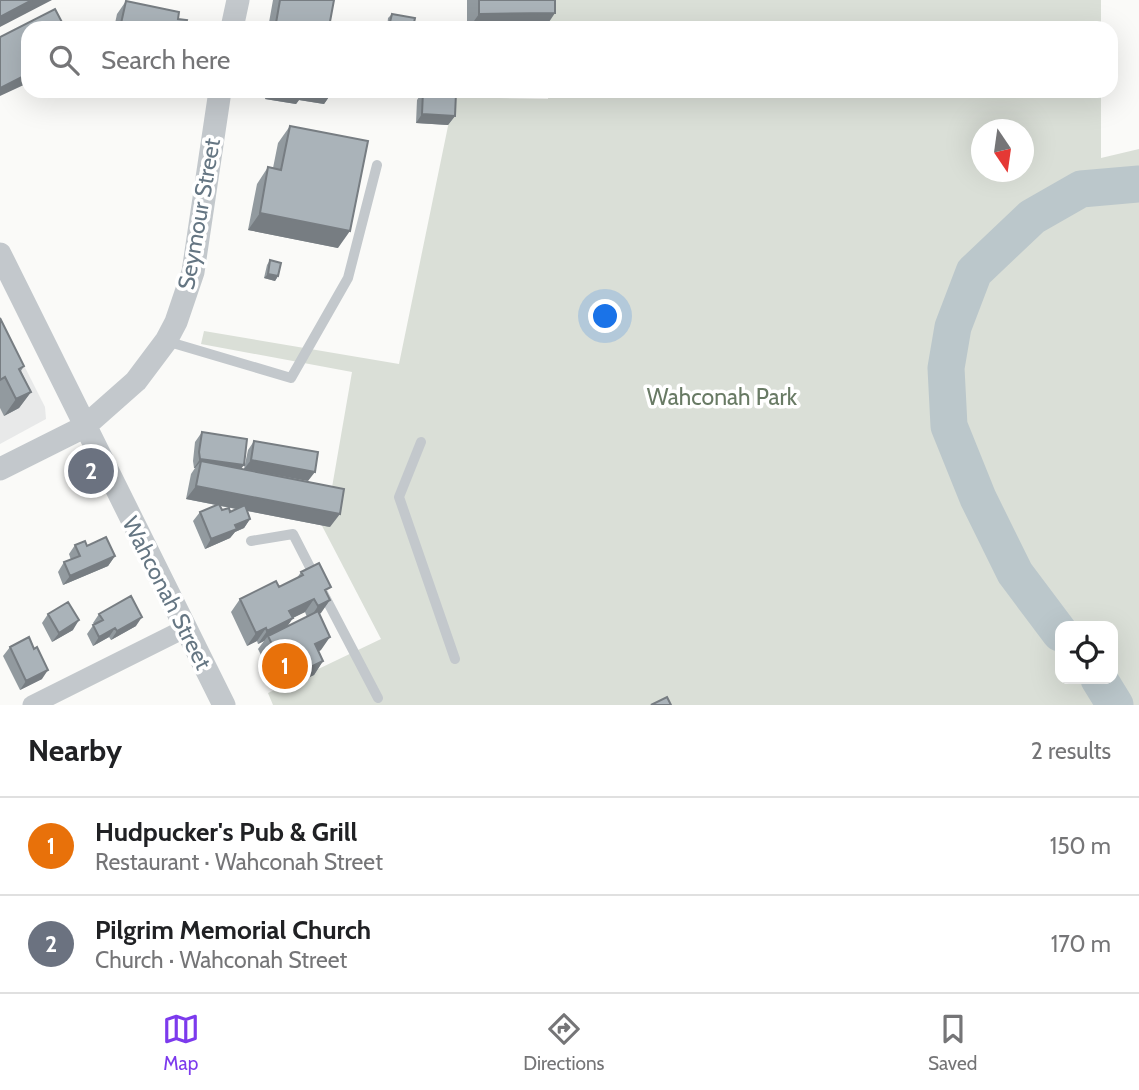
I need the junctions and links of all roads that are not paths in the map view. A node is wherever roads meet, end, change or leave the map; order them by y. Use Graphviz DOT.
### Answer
graph roads {
  1 [pos="238,0"];
  2 [pos="234,21"];
  3 [pos="219,98"];
  4 [pos="377,165"];
  5 [pos="0,254"];
  6 [pos="166,341"];
  7 [pos="84,426"];
  8 [pos="421,442"];
  9 [pos="0,469"];
  10 [pos="251,541"];
  11 [pos="186,628"];
  12 [pos="455,659"];
  13 [pos="378,698"];
  14 [pos="32,705"];
  15 [pos="223,705"];
  1 -- 2 [label="street"];
  3 -- 6 [label="street, Seymour Street"];
  4 -- 6 [label="lane"];
  5 -- 7 [label="street, Wahconah Street"];
  6 -- 7 [label="street, Seymour Street"];
  7 -- 9 [label="street, Seymour Street"];
  7 -- 11 [label="street, Wahconah Street"];
  8 -- 12 [label="lane"];
  10 -- 13 [label="lane"];
  11 -- 14 [label="street"];
  11 -- 15 [label="street, Wahconah Street"];
}
